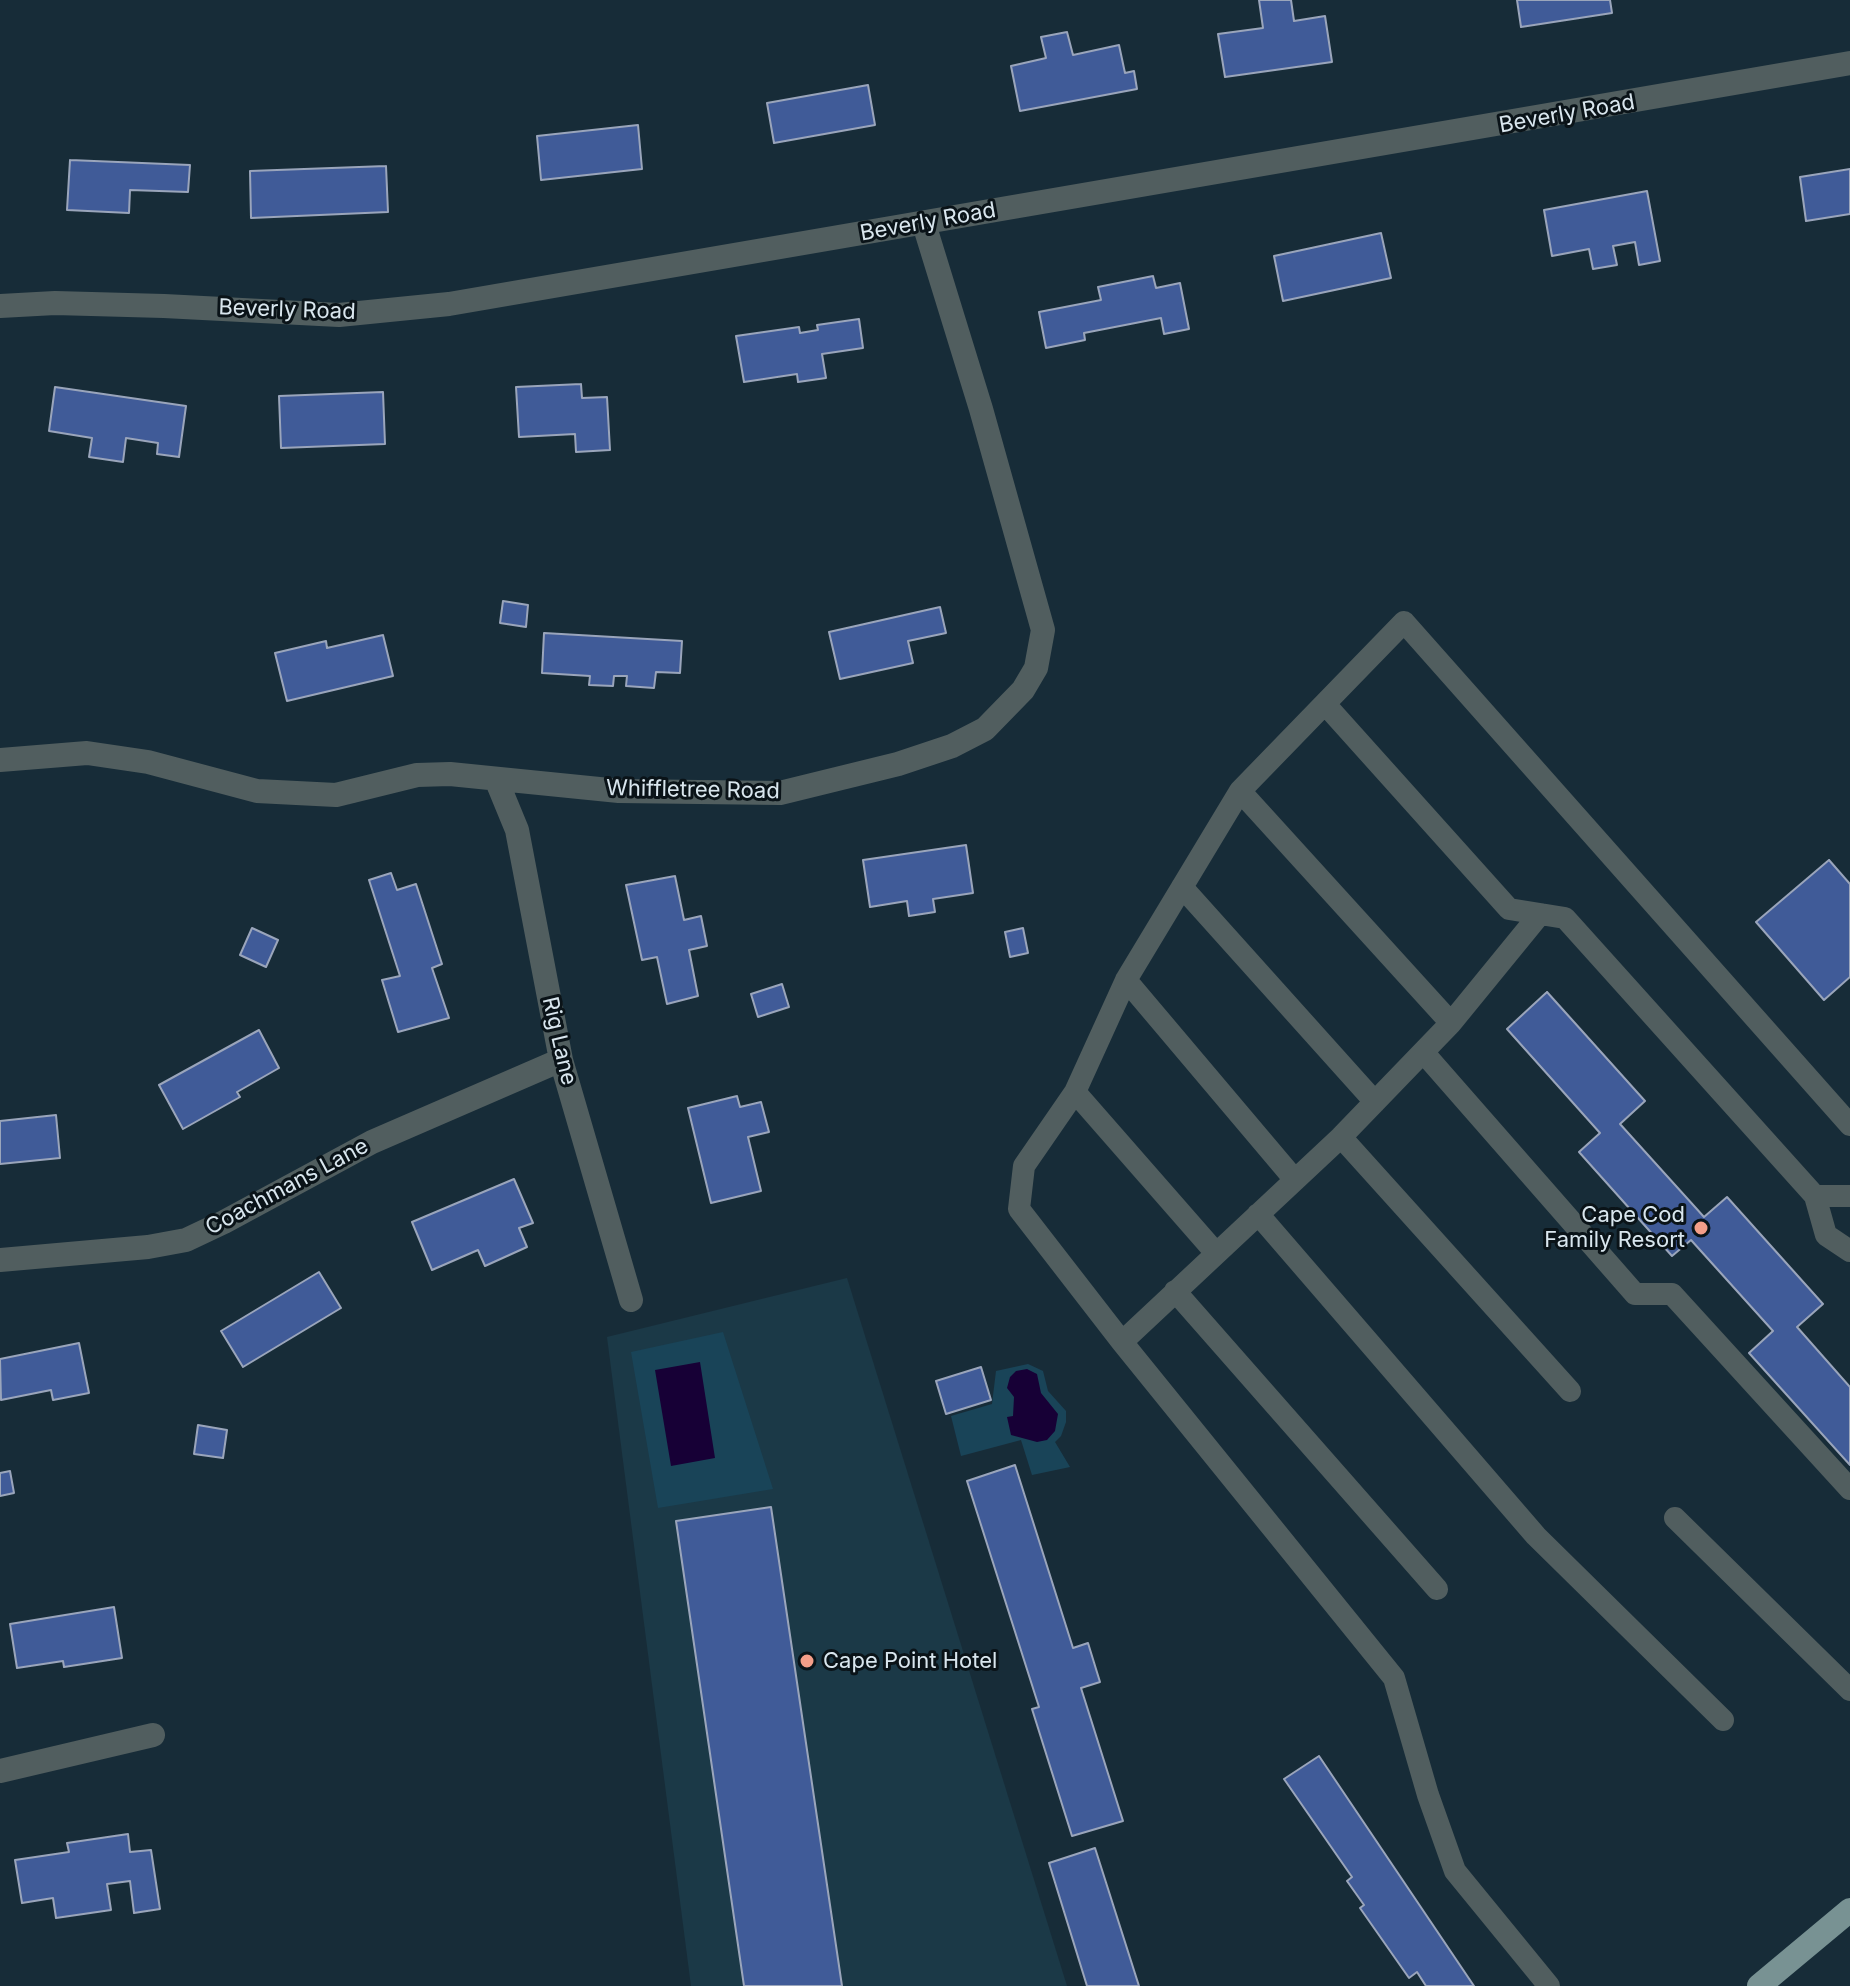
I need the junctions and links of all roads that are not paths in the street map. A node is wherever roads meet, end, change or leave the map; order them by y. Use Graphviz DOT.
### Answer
graph roads {
  1 [pos="1850,63"];
  2 [pos="924,224"];
  3 [pos="0,306"];
  4 [pos="1325,704"];
  5 [pos="0,760"];
  6 [pos="496,779"];
  7 [pos="1240,791"];
  8 [pos="1182,887"];
  9 [pos="1540,914"];
  10 [pos="1126,980"];
  11 [pos="1451,1023"];
  12 [pos="1423,1052"];
  13 [pos="561,1060"];
  14 [pos="1075,1092"];
  15 [pos="1375,1102"];
  16 [pos="1850,1125"];
  17 [pos="1341,1137"];
  18 [pos="1295,1180"];
  19 [pos="1815,1196"];
  20 [pos="1850,1196"];
  21 [pos="1258,1214"];
  22 [pos="1850,1251"];
  23 [pos="1215,1252"];
  24 [pos="0,1260"];
  25 [pos="1175,1291"];
  26 [pos="631,1300"];
  27 [pos="1122,1342"];
  28 [pos="1570,1391"];
  29 [pos="1850,1489"];
  30 [pos="1675,1518"];
  31 [pos="1437,1589"];
  32 [pos="1850,1690"];
  33 [pos="1723,1720"];
  34 [pos="153,1735"];
  35 [pos="0,1771"];
  36 [pos="1850,1910"];
  37 [pos="1549,1986"];
  38 [pos="1759,1986"];
  1 -- 2 [label="street, Beverly Road"];
  2 -- 3 [label="street, Beverly Road"];
  2 -- 6 [label="street, Whiffletree Road"];
  4 -- 7 [label="lane"];
  4 -- 9 [label="lane"];
  4 -- 16 [label="lane"];
  5 -- 6 [label="street, Whiffletree Road"];
  6 -- 13 [label="street, Rig Lane"];
  7 -- 8 [label="lane"];
  7 -- 11 [label="lane"];
  8 -- 10 [label="lane"];
  8 -- 15 [label="lane"];
  9 -- 11 [label="lane"];
  9 -- 19 [label="lane"];
  10 -- 14 [label="lane"];
  10 -- 18 [label="lane"];
  11 -- 12 [label="lane"];
  12 -- 15 [label="lane"];
  12 -- 29 [label="lane"];
  13 -- 24 [label="street, Coachmans Lane"];
  13 -- 26 [label="street, Rig Lane"];
  14 -- 23 [label="lane"];
  14 -- 27 [label="lane"];
  15 -- 17 [label="lane"];
  17 -- 18 [label="lane"];
  17 -- 28 [label="lane"];
  18 -- 21 [label="lane"];
  19 -- 20 [label="lane"];
  19 -- 22 [label="lane"];
  21 -- 23 [label="lane"];
  21 -- 33 [label="lane"];
  23 -- 25 [label="lane"];
  25 -- 27 [label="lane"];
  25 -- 31 [label="lane"];
  27 -- 37 [label="lane"];
  30 -- 32 [label="lane"];
  34 -- 35 [label="street"];
  36 -- 38 [label="main road"];
}
